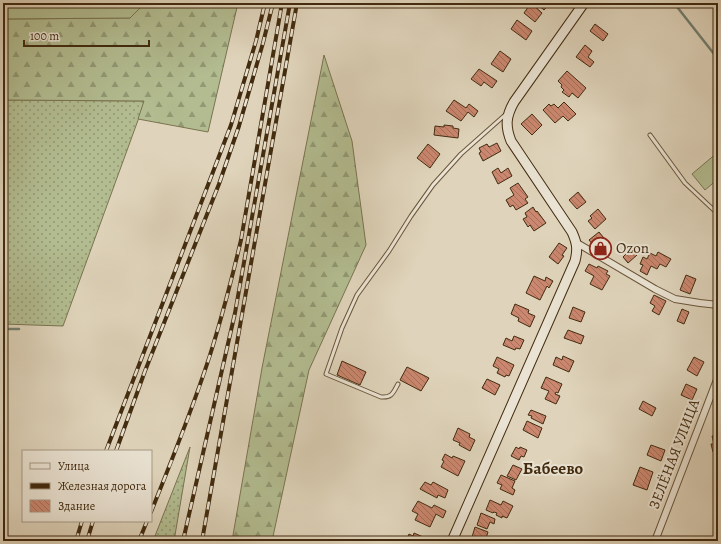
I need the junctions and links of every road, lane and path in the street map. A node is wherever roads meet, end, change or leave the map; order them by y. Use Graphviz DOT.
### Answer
graph roads {
  1 [pos="584,3"];
  2 [pos="509,111"];
  3 [pos="650,135"];
  4 [pos="718,214"];
  5 [pos="577,244"];
  6 [pos="718,304"];
  7 [pos="718,377"];
  8 [pos="398,384"];
  9 [pos="452,541"];
  10 [pos="655,541"];
  1 -- 2 [label="street"];
  2 -- 5 [label="street"];
  2 -- 8 [label="lane"];
  3 -- 4 [label="lane"];
  5 -- 6 [label="street"];
  5 -- 9 [label="street"];
  7 -- 10 [label="street, ЗЕЛЁНАЯ УЛИЦА"];
}
